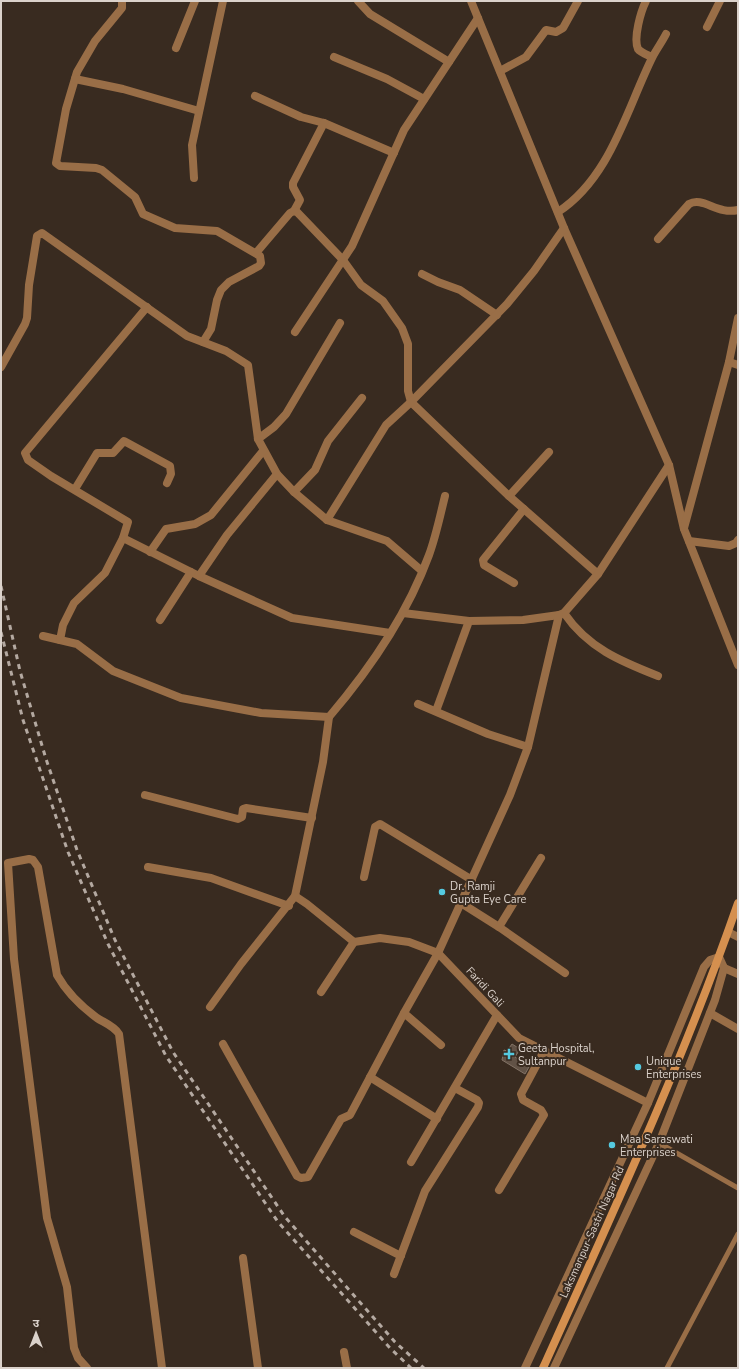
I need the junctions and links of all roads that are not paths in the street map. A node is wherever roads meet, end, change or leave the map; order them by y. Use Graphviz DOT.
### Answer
graph roads {
  1 [pos="122,1"];
  2 [pos="195,1"];
  3 [pos="223,1"];
  4 [pos="358,1"];
  5 [pos="471,1"];
  6 [pos="578,1"];
  7 [pos="646,1"];
  8 [pos="720,1"];
  9 [pos="478,18"];
  10 [pos="707,27"];
  11 [pos="666,34"];
  12 [pos="176,48"];
  13 [pos="334,57"];
  14 [pos="652,57"];
  15 [pos="449,62"];
  16 [pos="500,71"];
  17 [pos="75,79"];
  18 [pos="255,96"];
  19 [pos="424,100"];
  20 [pos="199,111"];
  21 [pos="324,123"];
  22 [pos="394,153"];
  23 [pos="194,178"];
  24 [pos="738,210"];
  25 [pos="294,211"];
  26 [pos="558,212"];
  27 [pos="564,228"];
  28 [pos="658,239"];
  29 [pos="256,253"];
  30 [pos="343,260"];
  31 [pos="422,274"];
  32 [pos="147,307"];
  33 [pos="496,315"];
  34 [pos="738,318"];
  35 [pos="340,323"];
  36 [pos="295,332"];
  37 [pos="203,342"];
  38 [pos="730,362"];
  39 [pos="738,365"];
  40 [pos="1,367"];
  41 [pos="362,398"];
  42 [pos="411,402"];
  43 [pos="258,439"];
  44 [pos="263,450"];
  45 [pos="549,452"];
  46 [pos="669,464"];
  47 [pos="277,474"];
  48 [pos="167,483"];
  49 [pos="75,490"];
  50 [pos="294,492"];
  51 [pos="445,496"];
  52 [pos="509,496"];
  53 [pos="524,509"];
  54 [pos="327,520"];
  55 [pos="684,528"];
  56 [pos="123,538"];
  57 [pos="738,540"];
  58 [pos="689,541"];
  59 [pos="150,552"];
  60 [pos="422,571"];
  61 [pos="195,574"];
  62 [pos="598,574"];
  63 [pos="514,582"];
  64 [pos="403,612"];
  65 [pos="561,614"];
  66 [pos="160,620"];
  67 [pos="469,621"];
  68 [pos="390,633"];
  69 [pos="44,636"];
  70 [pos="60,640"];
  71 [pos="738,664"];
  72 [pos="658,676"];
  73 [pos="418,704"];
  74 [pos="436,711"];
  75 [pos="329,717"];
  76 [pos="528,747"];
  77 [pos="145,796"];
  78 [pos="312,818"];
  79 [pos="541,858"];
  80 [pos="148,867"];
  81 [pos="364,877"];
  82 [pos="472,880"];
  83 [pos="295,896"];
  84 [pos="738,902"];
  85 [pos="461,904"];
  86 [pos="288,906"];
  87 [pos="499,927"];
  88 [pos="728,932"];
  89 [pos="738,937"];
  90 [pos="354,942"];
  91 [pos="438,953"];
  92 [pos="719,957"];
  93 [pos="724,968"];
  94 [pos="565,973"];
  95 [pos="738,974"];
  96 [pos="321,992"];
  97 [pos="210,1007"];
  98 [pos="404,1013"];
  99 [pos="710,1014"];
  100 [pos="496,1015"];
  101 [pos="738,1029"];
  102 [pos="223,1044"];
  103 [pos="441,1046"];
  104 [pos="544,1051"];
  105 [pos="370,1077"];
  106 [pos="455,1088"];
  107 [pos="648,1103"];
  108 [pos="437,1119"];
  109 [pos="659,1143"];
  110 [pos="411,1162"];
  111 [pos="738,1188"];
  112 [pos="499,1190"];
  113 [pos="354,1232"];
  114 [pos="738,1234"];
  115 [pos="401,1256"];
  116 [pos="243,1258"];
  117 [pos="394,1274"];
  118 [pos="344,1352"];
  119 [pos="87,1368"];
  120 [pos="162,1368"];
  121 [pos="258,1368"];
  122 [pos="347,1368"];
  123 [pos="525,1368"];
  124 [pos="543,1368"];
  125 [pos="554,1368"];
  126 [pos="667,1368"];
  1 -- 17 [label="street"];
  2 -- 12 [label="street"];
  3 -- 20 [label="street"];
  4 -- 15 [label="street"];
  5 -- 9 [label="street"];
  6 -- 16 [label="street"];
  7 -- 14 [label="street"];
  8 -- 10 [label="street"];
  9 -- 15 [label="street"];
  9 -- 16 [label="street"];
  11 -- 14 [label="street"];
  13 -- 19 [label="street"];
  14 -- 26 [label="street"];
  15 -- 19 [label="street"];
  16 -- 26 [label="street"];
  17 -- 20 [label="street"];
  17 -- 29 [label="street"];
  18 -- 21 [label="street"];
  19 -- 22 [label="street"];
  20 -- 23 [label="street"];
  21 -- 22 [label="street"];
  21 -- 25 [label="street"];
  22 -- 30 [label="street"];
  24 -- 28 [label="street"];
  25 -- 29 [label="street"];
  25 -- 30 [label="street"];
  26 -- 27 [label="street"];
  27 -- 33 [label="street"];
  27 -- 46 [label="street"];
  29 -- 37 [label="street"];
  30 -- 36 [label="street"];
  30 -- 42 [label="street"];
  31 -- 33 [label="street"];
  32 -- 37 [label="street"];
  32 -- 40 [label="street"];
  32 -- 49 [label="street"];
  33 -- 42 [label="street"];
  34 -- 38 [label="street"];
  35 -- 43 [label="street"];
  37 -- 43 [label="street"];
  38 -- 39 [label="street"];
  38 -- 55 [label="street"];
  41 -- 50 [label="street"];
  42 -- 52 [label="street"];
  42 -- 54 [label="street"];
  43 -- 44 [label="street"];
  44 -- 47 [label="street"];
  44 -- 59 [label="street"];
  45 -- 52 [label="street"];
  46 -- 55 [label="street"];
  46 -- 62 [label="street"];
  47 -- 50 [label="street"];
  47 -- 61 [label="street"];
  48 -- 49 [label="street"];
  49 -- 56 [label="street"];
  50 -- 54 [label="street"];
  51 -- 60 [label="street"];
  52 -- 53 [label="street"];
  53 -- 62 [label="street"];
  53 -- 63 [label="street"];
  54 -- 60 [label="street"];
  55 -- 58 [label="street"];
  56 -- 59 [label="street"];
  56 -- 70 [label="street"];
  57 -- 58 [label="street"];
  58 -- 71 [label="street"];
  59 -- 61 [label="street"];
  60 -- 64 [label="street"];
  61 -- 66 [label="street"];
  61 -- 68 [label="street"];
  62 -- 65 [label="street"];
  64 -- 67 [label="street"];
  64 -- 68 [label="street"];
  65 -- 67 [label="street"];
  65 -- 72 [label="street"];
  65 -- 76 [label="street"];
  67 -- 74 [label="street"];
  68 -- 75 [label="street"];
  69 -- 70 [label="street"];
  70 -- 75 [label="street"];
  73 -- 74 [label="street"];
  74 -- 76 [label="street"];
  75 -- 78 [label="street"];
  76 -- 82 [label="street"];
  77 -- 78 [label="street"];
  78 -- 83 [label="street"];
  79 -- 87 [label="street"];
  80 -- 86 [label="street"];
  81 -- 82 [label="street"];
  82 -- 85 [label="street"];
  83 -- 86 [label="street"];
  83 -- 90 [label="street"];
  84 -- 88 [label="street, Laksmanpur-Sastri Nagar Rd"];
  85 -- 87 [label="street"];
  85 -- 91 [label="street"];
  86 -- 97 [label="street"];
  87 -- 94 [label="street"];
  88 -- 89 [label="street"];
  88 -- 92 [label="street, Laksmanpur-Sastri Nagar Rd"];
  90 -- 91 [label="street, Faridi Gali"];
  90 -- 96 [label="street"];
  91 -- 98 [label="street"];
  91 -- 100 [label="street, Faridi Gali"];
  92 -- 93 [label="street"];
  92 -- 107 [label="street"];
  92 -- 124 [label="street, Laksmanpur-Sastri Nagar Rd"];
  93 -- 95 [label="street"];
  93 -- 99 [label="street"];
  98 -- 103 [label="street"];
  98 -- 105 [label="street"];
  99 -- 101 [label="street"];
  99 -- 109 [label="street"];
  100 -- 104 [label="street, Faridi Gali"];
  100 -- 106 [label="street"];
  102 -- 105 [label="street"];
  104 -- 107 [label="street, Faridi Gali"];
  104 -- 112 [label="street"];
  105 -- 108 [label="street"];
  106 -- 108 [label="street"];
  106 -- 115 [label="street"];
  107 -- 123 [label="street"];
  108 -- 110 [label="street"];
  109 -- 111 [label="lane"];
  109 -- 125 [label="street"];
  113 -- 115 [label="street"];
  114 -- 126 [label="lane"];
  115 -- 117 [label="street"];
  116 -- 121 [label="street"];
  118 -- 122 [label="street"];
  119 -- 120 [label="street"];
}
